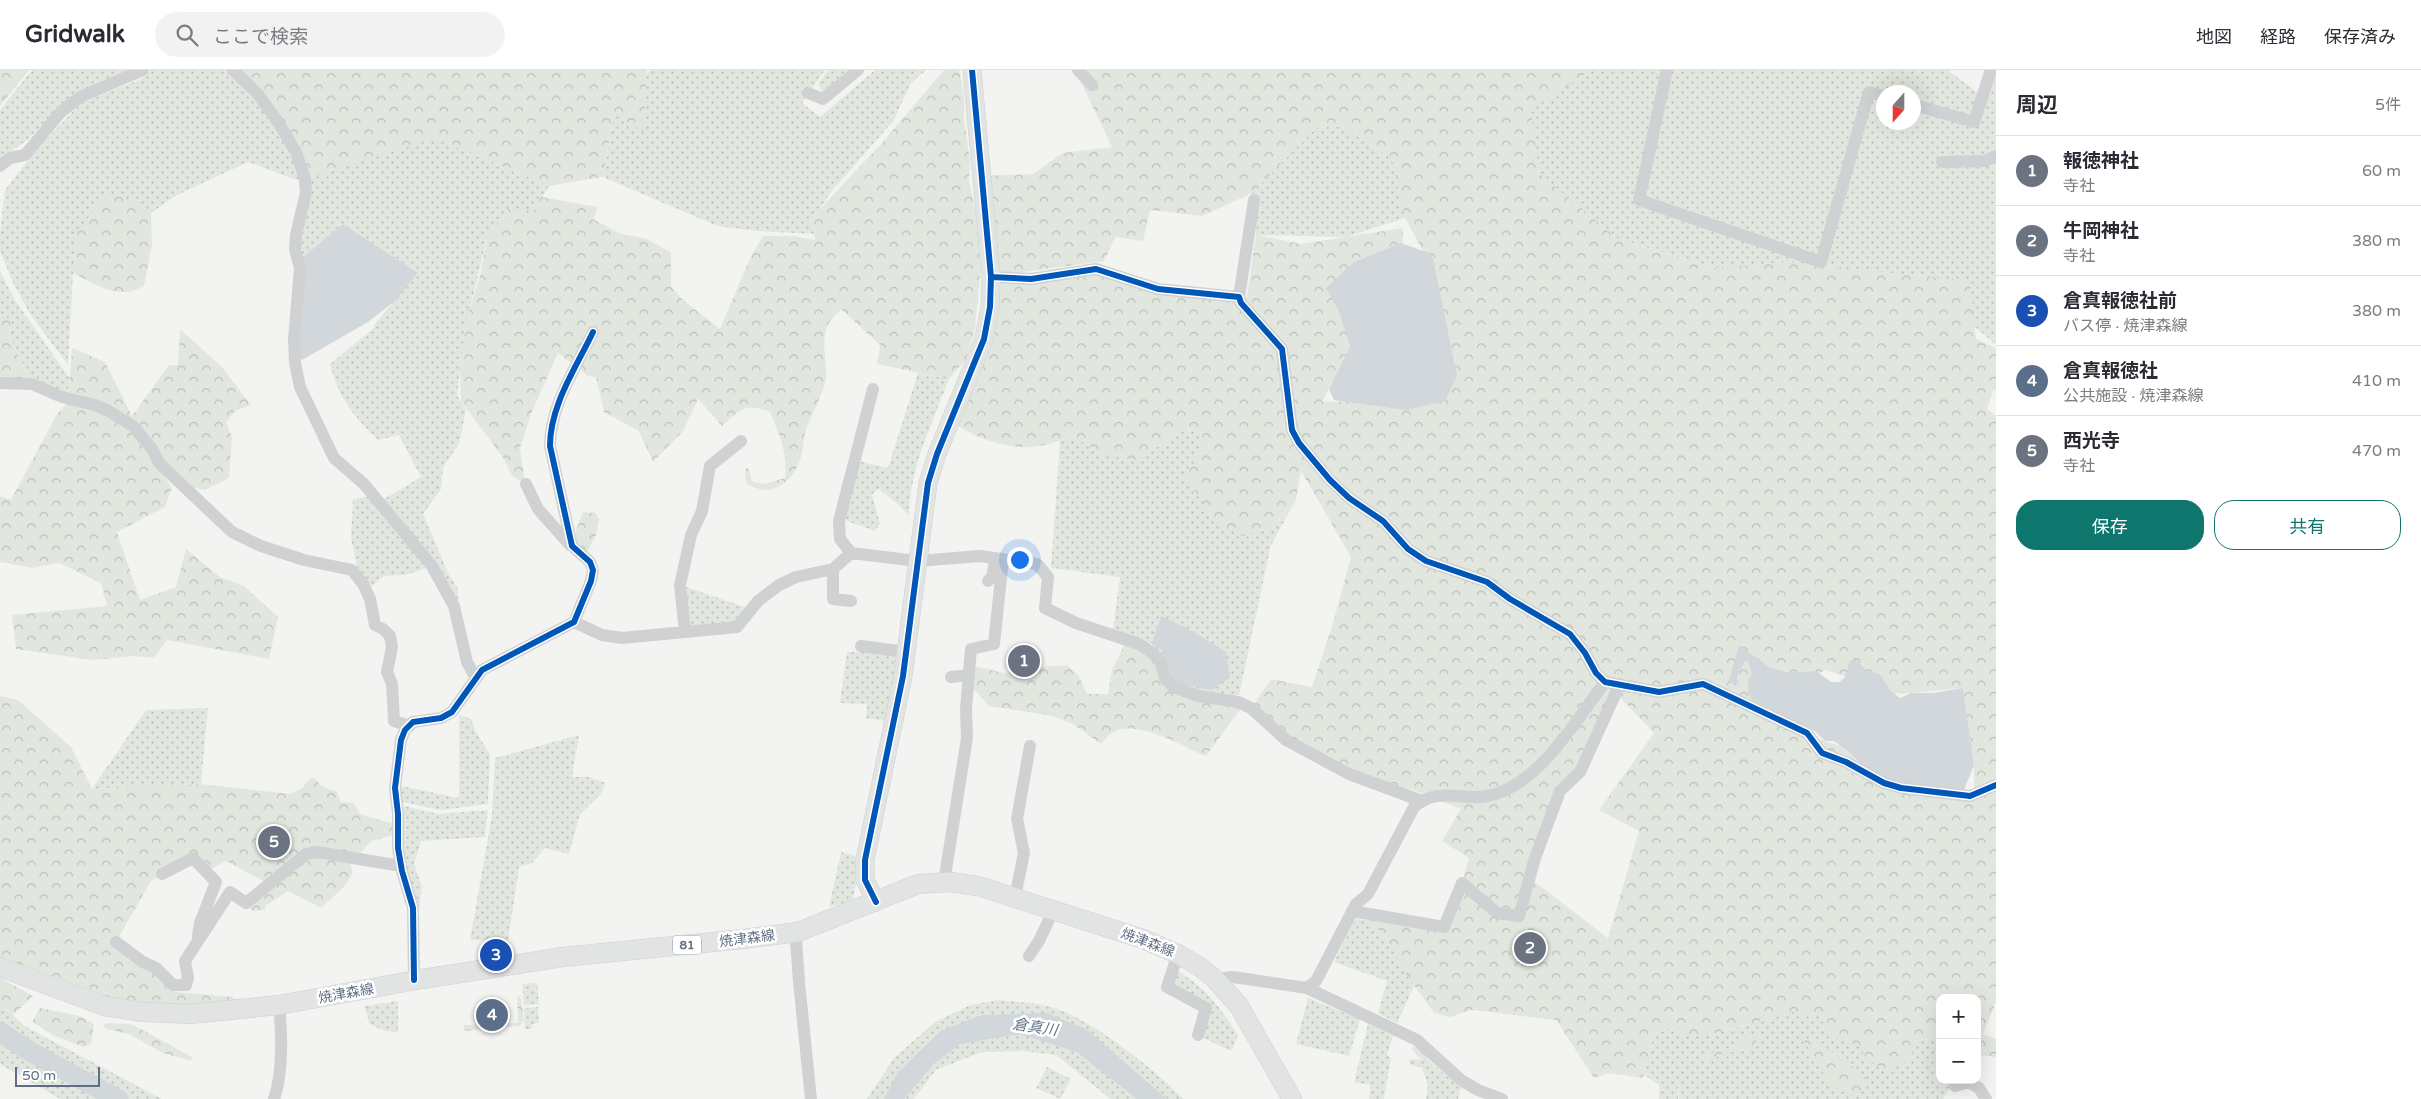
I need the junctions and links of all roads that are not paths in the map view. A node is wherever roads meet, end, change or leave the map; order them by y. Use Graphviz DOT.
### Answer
graph roads {
  1 [pos="143,70"];
  2 [pos="234,70"];
  3 [pos="858,70"];
  4 [pos="972,70"];
  5 [pos="1078,70"];
  6 [pos="1667,70"];
  7 [pos="1991,70"];
  8 [pos="1092,85"];
  9 [pos="808,93"];
  10 [pos="1876,94"];
  11 [pos="1921,107"];
  12 [pos="1996,156"];
  13 [pos="1942,162"];
  14 [pos="0,166"];
  15 [pos="1254,200"];
  16 [pos="991,277"];
  17 [pos="1239,297"];
  18 [pos="593,332"];
  19 [pos="0,383"];
  20 [pos="873,389"];
  21 [pos="741,441"];
  22 [pos="526,484"];
  23 [pos="572,546"];
  24 [pos="851,553"];
  25 [pos="1000,559"];
  26 [pos="917,561"];
  27 [pos="833,569"];
  28 [pos="988,582"];
  29 [pos="851,601"];
  30 [pos="574,622"];
  31 [pos="685,632"];
  32 [pos="861,646"];
  33 [pos="906,652"];
  34 [pos="969,675"];
  35 [pos="950,677"];
  36 [pos="476,678"];
  37 [pos="1605,682"];
  38 [pos="1620,684"];
  39 [pos="410,726"];
  40 [pos="1030,746"];
  41 [pos="1996,785"];
  42 [pos="1422,801"];
  43 [pos="401,866"];
  44 [pos="162,874"];
  45 [pos="944,882"];
  46 [pos="1015,897"];
  47 [pos="876,902"];
  48 [pos="1054,910"];
  49 [pos="1352,911"];
  50 [pos="798,932"];
  51 [pos="199,938"];
  52 [pos="116,942"];
  53 [pos="1178,954"];
  54 [pos="1029,956"];
  55 [pos="0,967"];
  56 [pos="1215,979"];
  57 [pos="414,980"];
  58 [pos="1306,988"];
  59 [pos="279,1005"];
  60 [pos="1198,1035"];
  61 [pos="1955,1086"];
  62 [pos="274,1099"];
  63 [pos="811,1099"];
  64 [pos="1292,1099"];
  65 [pos="1502,1099"];
  66 [pos="1986,1099"];
  1 -- 14 [label="street"];
  2 -- 36 [label="street"];
  3 -- 9 [label="street"];
  4 -- 16 [label="street"];
  5 -- 8 [label="street"];
  6 -- 10 [label="street"];
  7 -- 11 [label="street"];
  12 -- 13 [label="street"];
  15 -- 17 [label="street"];
  16 -- 17 [label="street"];
  16 -- 26 [label="street"];
  17 -- 37 [label="street"];
  18 -- 23 [label="street"];
  19 -- 39 [label="street"];
  20 -- 24 [label="street"];
  21 -- 31 [label="street"];
  22 -- 23 [label="street"];
  23 -- 30 [label="street"];
  24 -- 26 [label="street"];
  24 -- 27 [label="street"];
  25 -- 26 [label="street"];
  25 -- 28 [label="street"];
  25 -- 34 [label="street"];
  25 -- 42 [label="street"];
  26 -- 33 [label="street"];
  27 -- 29 [label="street"];
  27 -- 31 [label="street"];
  30 -- 31 [label="street"];
  30 -- 36 [label="street"];
  32 -- 33 [label="street"];
  33 -- 47 [label="street"];
  34 -- 35 [label="street"];
  34 -- 45 [label="street"];
  36 -- 39 [label="street"];
  37 -- 38 [label="street"];
  37 -- 42 [label="street"];
  38 -- 41 [label="street"];
  38 -- 49 [label="street"];
  39 -- 43 [label="street"];
  40 -- 46 [label="street"];
  42 -- 49 [label="street"];
  43 -- 51 [label="street"];
  43 -- 57 [label="street"];
  44 -- 51 [label="street"];
  45 -- 46 [label="main road, 焼津森線 / 81"];
  45 -- 47 [label="main road, 焼津森線 / 81"];
  46 -- 48 [label="main road, 焼津森線 / 81"];
  47 -- 50 [label="main road, 焼津森線 / 81"];
  48 -- 53 [label="main road, 焼津森線 / 81"];
  48 -- 54 [label="street"];
  49 -- 58 [label="street"];
  50 -- 57 [label="main road, 焼津森線 / 81"];
  50 -- 63 [label="street"];
  51 -- 52 [label="street"];
  53 -- 56 [label="main road, 焼津森線 / 81"];
  53 -- 60 [label="street"];
  55 -- 59 [label="main road, 焼津森線 / 81"];
  56 -- 58 [label="street"];
  56 -- 64 [label="main road, 焼津森線 / 81"];
  57 -- 59 [label="main road, 焼津森線 / 81"];
  58 -- 65 [label="street"];
  59 -- 62 [label="street"];
  61 -- 66 [label="street"];
}
